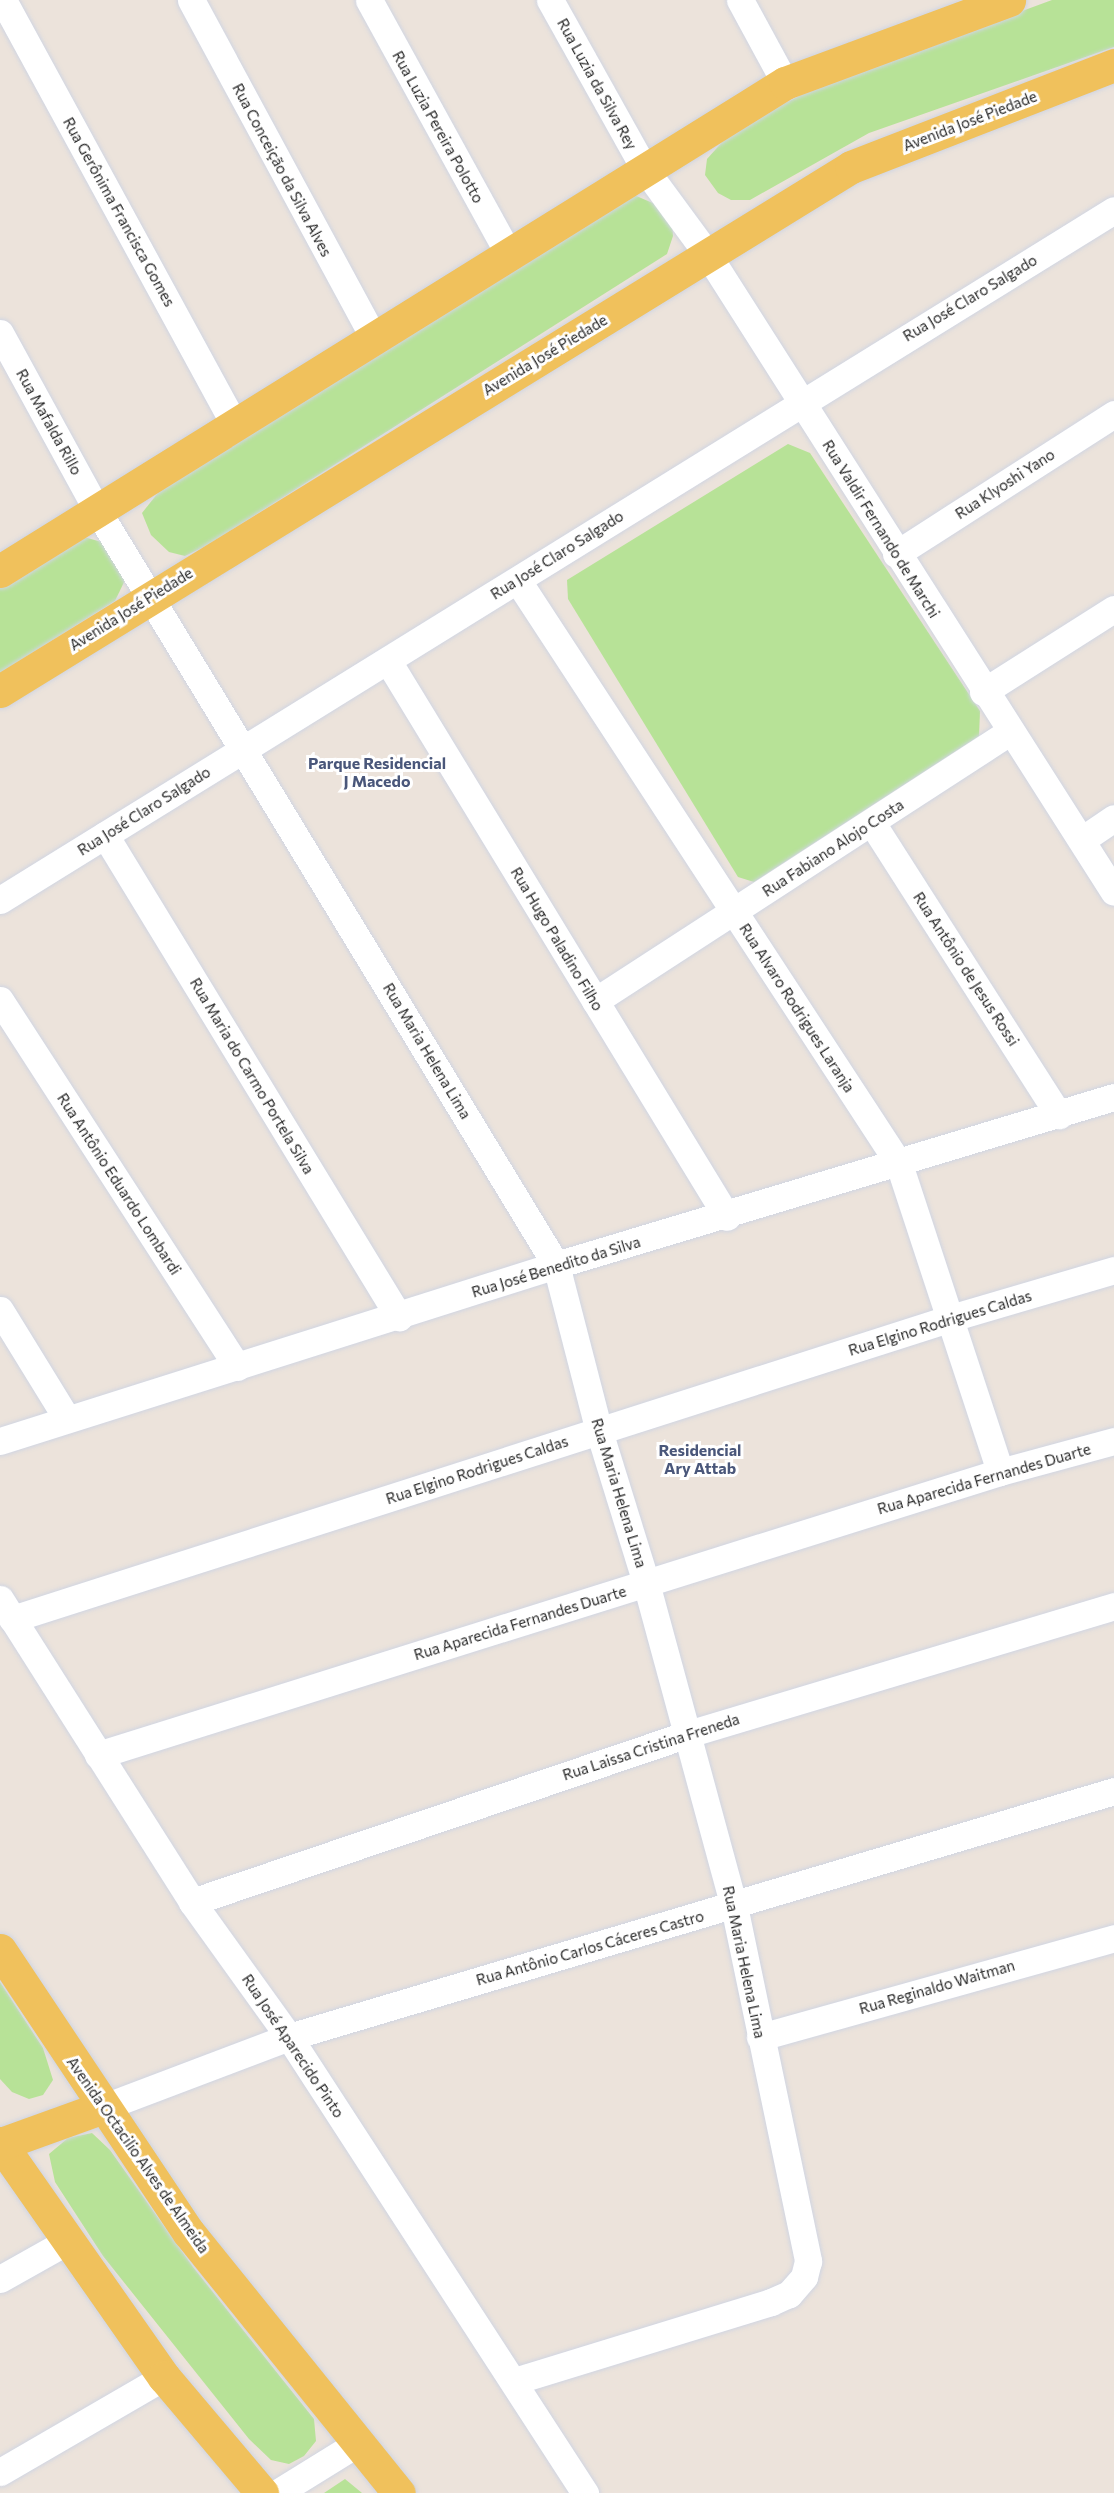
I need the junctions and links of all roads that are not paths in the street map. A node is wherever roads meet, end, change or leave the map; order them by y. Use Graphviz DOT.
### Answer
graph roads {
  1 [pos="3,0"];
  2 [pos="191,0"];
  3 [pos="369,0"];
  4 [pos="550,0"];
  5 [pos="740,0"];
  6 [pos="1009,0"];
  7 [pos="1114,64"];
  8 [pos="784,83"];
  9 [pos="644,168"];
  10 [pos="1114,210"];
  11 [pos="508,253"];
  12 [pos="708,255"];
  13 [pos="0,333"];
  14 [pos="374,339"];
  15 [pos="801,402"];
  16 [pos="1114,414"];
  17 [pos="235,425"];
  18 [pos="97,510"];
  19 [pos="896,554"];
  20 [pos="0,571"];
  21 [pos="518,581"];
  22 [pos="150,596"];
  23 [pos="1114,609"];
  24 [pos="388,661"];
  25 [pos="0,691"];
  26 [pos="983,692"];
  27 [pos="1009,732"];
  28 [pos="245,749"];
  29 [pos="1114,818"];
  30 [pos="872,824"];
  31 [pos="105,835"];
  32 [pos="1083,839"];
  33 [pos="1114,892"];
  34 [pos="0,900"];
  35 [pos="734,911"];
  36 [pos="0,1000"];
  37 [pos="595,1000"];
  38 [pos="1114,1097"];
  39 [pos="1059,1115"];
  40 [pos="899,1164"];
  41 [pos="727,1217"];
  42 [pos="556,1265"];
  43 [pos="1114,1270"];
  44 [pos="0,1310"];
  45 [pos="399,1317"];
  46 [pos="951,1318"];
  47 [pos="237,1367"];
  48 [pos="67,1419"];
  49 [pos="599,1431"];
  50 [pos="0,1441"];
  51 [pos="1114,1441"];
  52 [pos="1000,1472"];
  53 [pos="646,1583"];
  54 [pos="1114,1606"];
  55 [pos="6,1609"];
  56 [pos="688,1734"];
  57 [pos="98,1755"];
  58 [pos="1114,1791"];
  59 [pos="192,1902"];
  60 [pos="734,1906"];
  61 [pos="1114,1938"];
  62 [pos="0,1950"];
  63 [pos="289,2037"];
  64 [pos="760,2037"];
  65 [pos="104,2108"];
  66 [pos="0,2144"];
  67 [pos="66,2242"];
  68 [pos="0,2279"];
  69 [pos="164,2377"];
  70 [pos="513,2381"];
  71 [pos="358,2443"];
  72 [pos="0,2472"];
  73 [pos="262,2493"];
  74 [pos="278,2493"];
  75 [pos="399,2493"];
  76 [pos="585,2493"];
  1 -- 17 [label="street, Rua Gerônima Francisca Gomes"];
  2 -- 14 [label="street, Rua Conceição da Silva Alves"];
  3 -- 11 [label="street, Rua Luzia Pereira Polotto"];
  4 -- 9 [label="street, Rua Luzia da Silva Rey"];
  5 -- 8 [label="street"];
  6 -- 8 [label="main road"];
  7 -- 12 [label="main road, Avenida José Piedade"];
  8 -- 9 [label="main road"];
  9 -- 11 [label="main road"];
  9 -- 12 [label="street, Rua Valdir Fernando de Marchi"];
  10 -- 15 [label="street, Rua José Claro Salgado"];
  11 -- 14 [label="main road"];
  12 -- 15 [label="street, Rua Valdir Fernando de Marchi"];
  12 -- 22 [label="main road, Avenida José Piedade"];
  13 -- 18 [label="street, Rua Mafalda Rillo"];
  14 -- 17 [label="main road"];
  15 -- 19 [label="street, Rua Valdir Fernando de Marchi"];
  15 -- 21 [label="street, Rua José Claro Salgado"];
  16 -- 19 [label="street, Rua Klyoshi Yano"];
  17 -- 18 [label="main road"];
  18 -- 20 [label="main road"];
  18 -- 22 [label="street, Rua Maria Helena Lima"];
  19 -- 26 [label="street, Rua Valdir Fernando de Marchi"];
  21 -- 24 [label="street, Rua José Claro Salgado"];
  21 -- 35 [label="street, Rua Alvaro Rodrigues Laranja"];
  22 -- 25 [label="main road, Avenida José Piedade"];
  22 -- 28 [label="street, Rua Maria Helena Lima"];
  23 -- 26 [label="street"];
  24 -- 28 [label="street, Rua José Claro Salgado"];
  24 -- 37 [label="street, Rua Hugo Paladino Filho"];
  26 -- 27 [label="street, Rua Valdir Fernando de Marchi"];
  27 -- 30 [label="street, Rua Fabiano Alojo Costa"];
  27 -- 32 [label="street, Rua Valdir Fernando de Marchi"];
  28 -- 31 [label="street, Rua José Claro Salgado"];
  28 -- 42 [label="street, Rua Maria Helena Lima"];
  29 -- 32 [label="street"];
  30 -- 35 [label="street, Rua Fabiano Alojo Costa"];
  30 -- 39 [label="street, Rua Antônio de Jesus Rossi"];
  31 -- 34 [label="street, Rua José Claro Salgado"];
  31 -- 45 [label="street, Rua Maria do Carmo Portela Silva"];
  32 -- 33 [label="street, Rua Valdir Fernando de Marchi"];
  35 -- 37 [label="street, Rua Fabiano Alojo Costa"];
  35 -- 40 [label="street, Rua Alvaro Rodrigues Laranja"];
  36 -- 47 [label="street, Rua Antônio Eduardo Lombardi"];
  37 -- 41 [label="street, Rua Hugo Paladino Filho"];
  38 -- 39 [label="street, Rua José Benedito da Silva"];
  39 -- 40 [label="street, Rua José Benedito da Silva"];
  40 -- 41 [label="street, Rua José Benedito da Silva"];
  40 -- 46 [label="street, Rua Alvaro Rodrigues Laranja"];
  41 -- 42 [label="street, Rua José Benedito da Silva"];
  42 -- 45 [label="street, Rua José Benedito da Silva"];
  42 -- 49 [label="street, Rua Maria Helena Lima"];
  43 -- 46 [label="street, Rua Elgino Rodrigues Caldas"];
  44 -- 48 [label="street"];
  45 -- 47 [label="street, Rua José Benedito da Silva"];
  46 -- 49 [label="street, Rua Elgino Rodrigues Caldas"];
  46 -- 52 [label="street, Rua Alvaro Rodrigues Laranja"];
  47 -- 48 [label="street, Rua José Benedito da Silva"];
  48 -- 50 [label="street, Rua José Benedito da Silva"];
  49 -- 53 [label="street, Rua Maria Helena Lima"];
  49 -- 55 [label="street, Rua Elgino Rodrigues Caldas"];
  51 -- 52 [label="street, Rua Aparecida Fernandes Duarte"];
  52 -- 53 [label="street, Rua Aparecida Fernandes Duarte"];
  53 -- 56 [label="street, Rua Maria Helena Lima"];
  53 -- 57 [label="street, Rua Aparecida Fernandes Duarte"];
  54 -- 56 [label="street, Rua Laissa Cristina Freneda"];
  55 -- 57 [label="street, Rua José Aparecido Pinto"];
  56 -- 59 [label="street, Rua Laissa Cristina Freneda"];
  56 -- 60 [label="street, Rua Maria Helena Lima"];
  57 -- 59 [label="street, Rua José Aparecido Pinto"];
  58 -- 60 [label="street, Rua Antônio Carlos Cáceres Castro"];
  59 -- 63 [label="street, Rua José Aparecido Pinto"];
  60 -- 63 [label="street, Rua Antônio Carlos Cáceres Castro"];
  60 -- 64 [label="street, Rua Maria Helena Lima"];
  61 -- 64 [label="street, Rua Reginaldo Waitman"];
  62 -- 65 [label="main road, Avenida Octacilio Alves de Almeida"];
  63 -- 65 [label="street, Rua Antônio Carlos Cáceres Castro"];
  63 -- 70 [label="street, Rua José Aparecido Pinto"];
  64 -- 70 [label="street, Rua Maria Helena Lima"];
  65 -- 66 [label="main road"];
  65 -- 71 [label="main road, Avenida Octacilio Alves de Almeida"];
  66 -- 67 [label="main road"];
  67 -- 68 [label="street"];
  67 -- 69 [label="main road"];
  69 -- 72 [label="street"];
  69 -- 73 [label="main road"];
  70 -- 76 [label="street, Rua José Aparecido Pinto"];
  71 -- 74 [label="street"];
  71 -- 75 [label="main road, Avenida Octacilio Alves de Almeida"];
}
